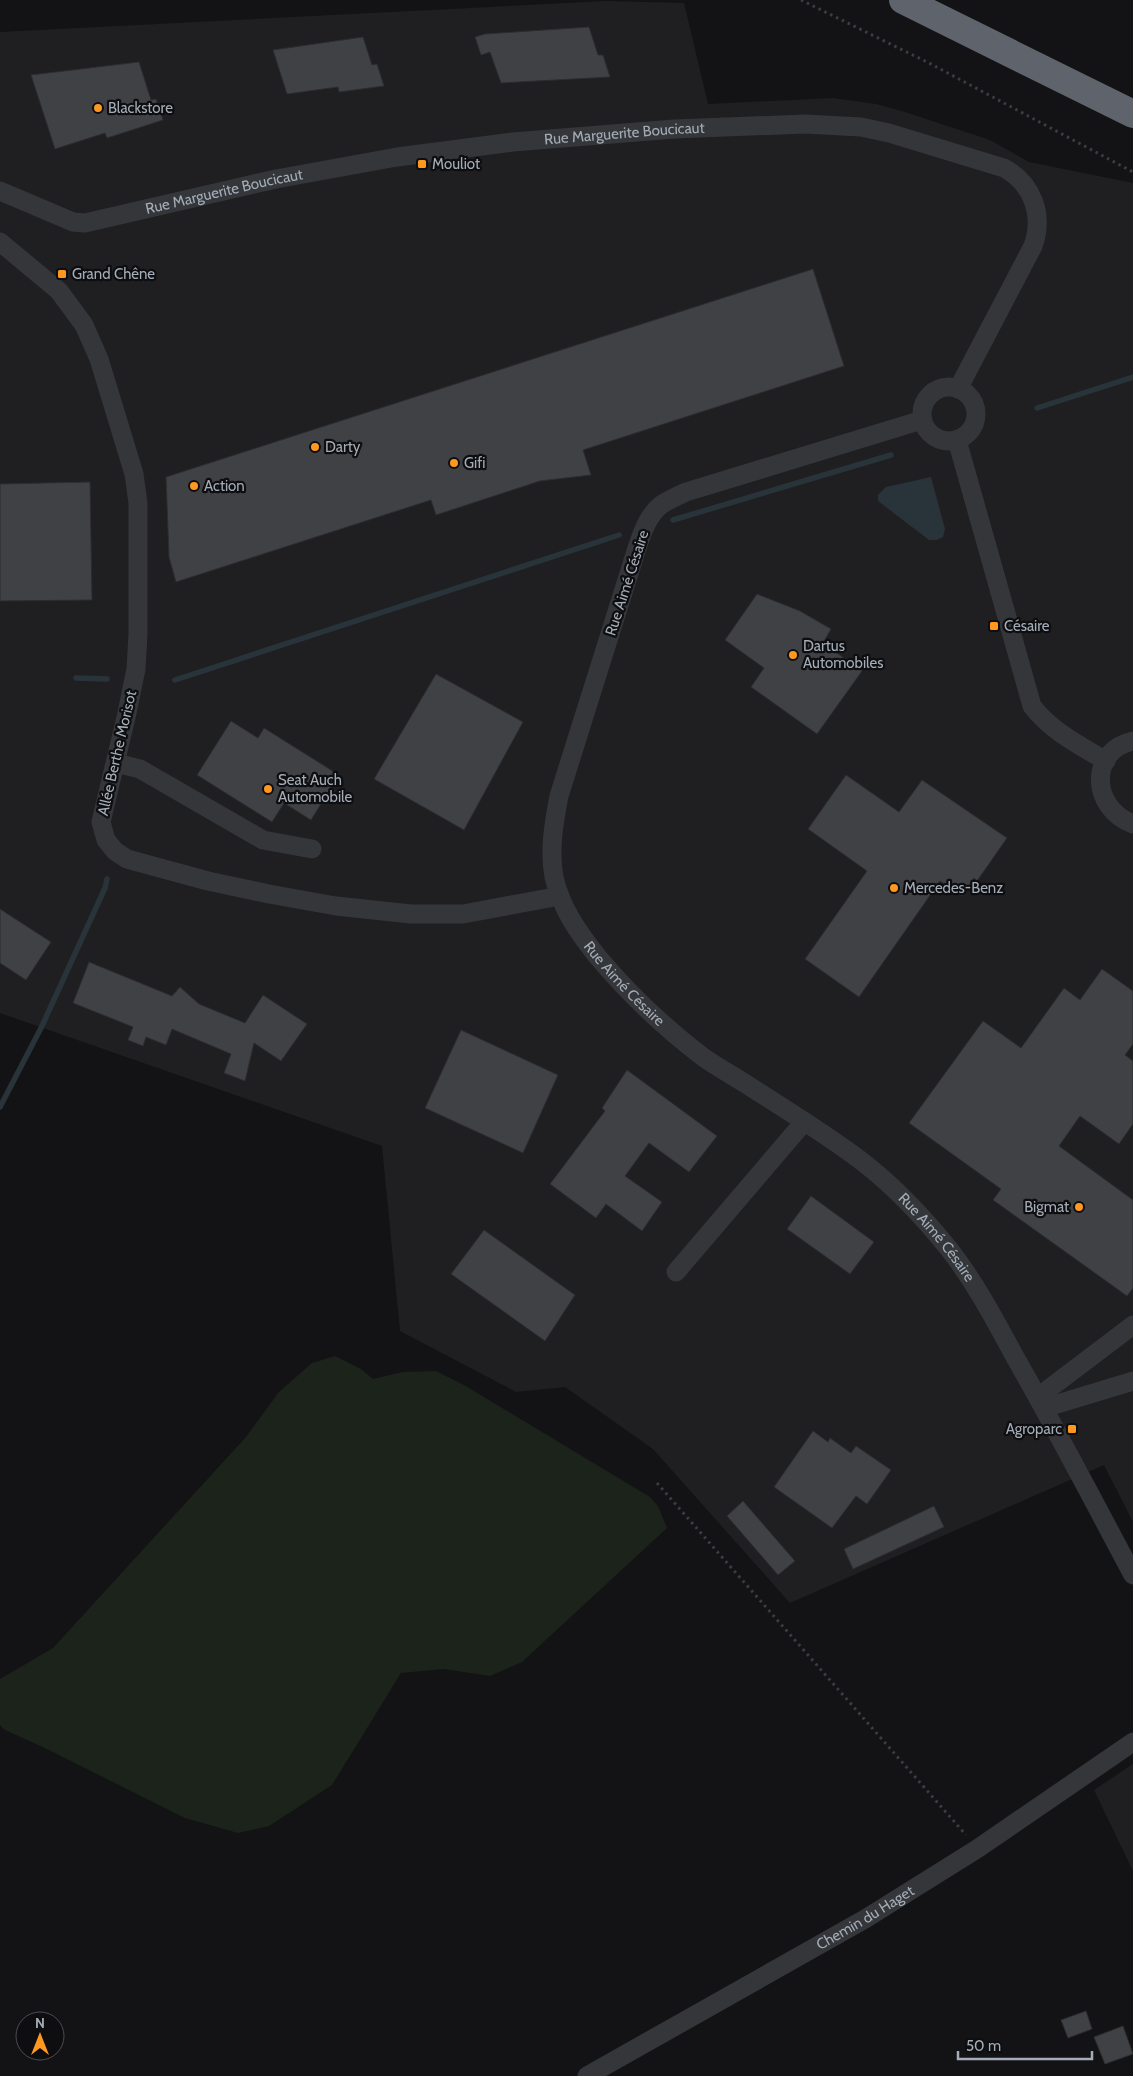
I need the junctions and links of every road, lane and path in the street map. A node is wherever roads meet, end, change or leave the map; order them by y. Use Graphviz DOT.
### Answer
graph roads {
  1 [pos="801,0"];
  2 [pos="903,0"];
  3 [pos="1133,114"];
  4 [pos="1133,172"];
  5 [pos="0,191"];
  6 [pos="0,242"];
  7 [pos="958,389"];
  8 [pos="922,420"];
  9 [pos="957,440"];
  10 [pos="1133,741"];
  11 [pos="1106,760"];
  12 [pos="116,763"];
  13 [pos="1133,824"];
  14 [pos="312,849"];
  15 [pos="560,896"];
  16 [pos="804,1122"];
  17 [pos="676,1272"];
  18 [pos="1133,1325"];
  19 [pos="1133,1382"];
  20 [pos="1041,1402"];
  21 [pos="657,1483"];
  22 [pos="1133,1576"];
  23 [pos="1133,1742"];
  24 [pos="978,1849"];
  25 [pos="587,2076"];
  1 -- 4 [label="path"];
  2 -- 3 [label="highway"];
  5 -- 7 [label="street, Rue Marguerite Boucicaut"];
  6 -- 12 [label="street, Allée Berthe Morisot"];
  7 -- 8 [label="street"];
  7 -- 9 [label="street"];
  8 -- 9 [label="street"];
  8 -- 15 [label="street, Rue Aimé Césaire"];
  9 -- 11 [label="street"];
  10 -- 11 [label="street"];
  11 -- 13 [label="street"];
  12 -- 14 [label="street"];
  12 -- 15 [label="street, Allée Berthe Morisot"];
  15 -- 16 [label="street, Rue Aimé Césaire"];
  16 -- 17 [label="street"];
  16 -- 20 [label="street, Rue Aimé Césaire"];
  18 -- 20 [label="street"];
  19 -- 20 [label="street"];
  20 -- 22 [label="street, Rue Aimé Césaire"];
  21 -- 24 [label="path"];
  23 -- 24 [label="street, Chemin du Haget"];
  24 -- 25 [label="street, Chemin du Haget"];
}
